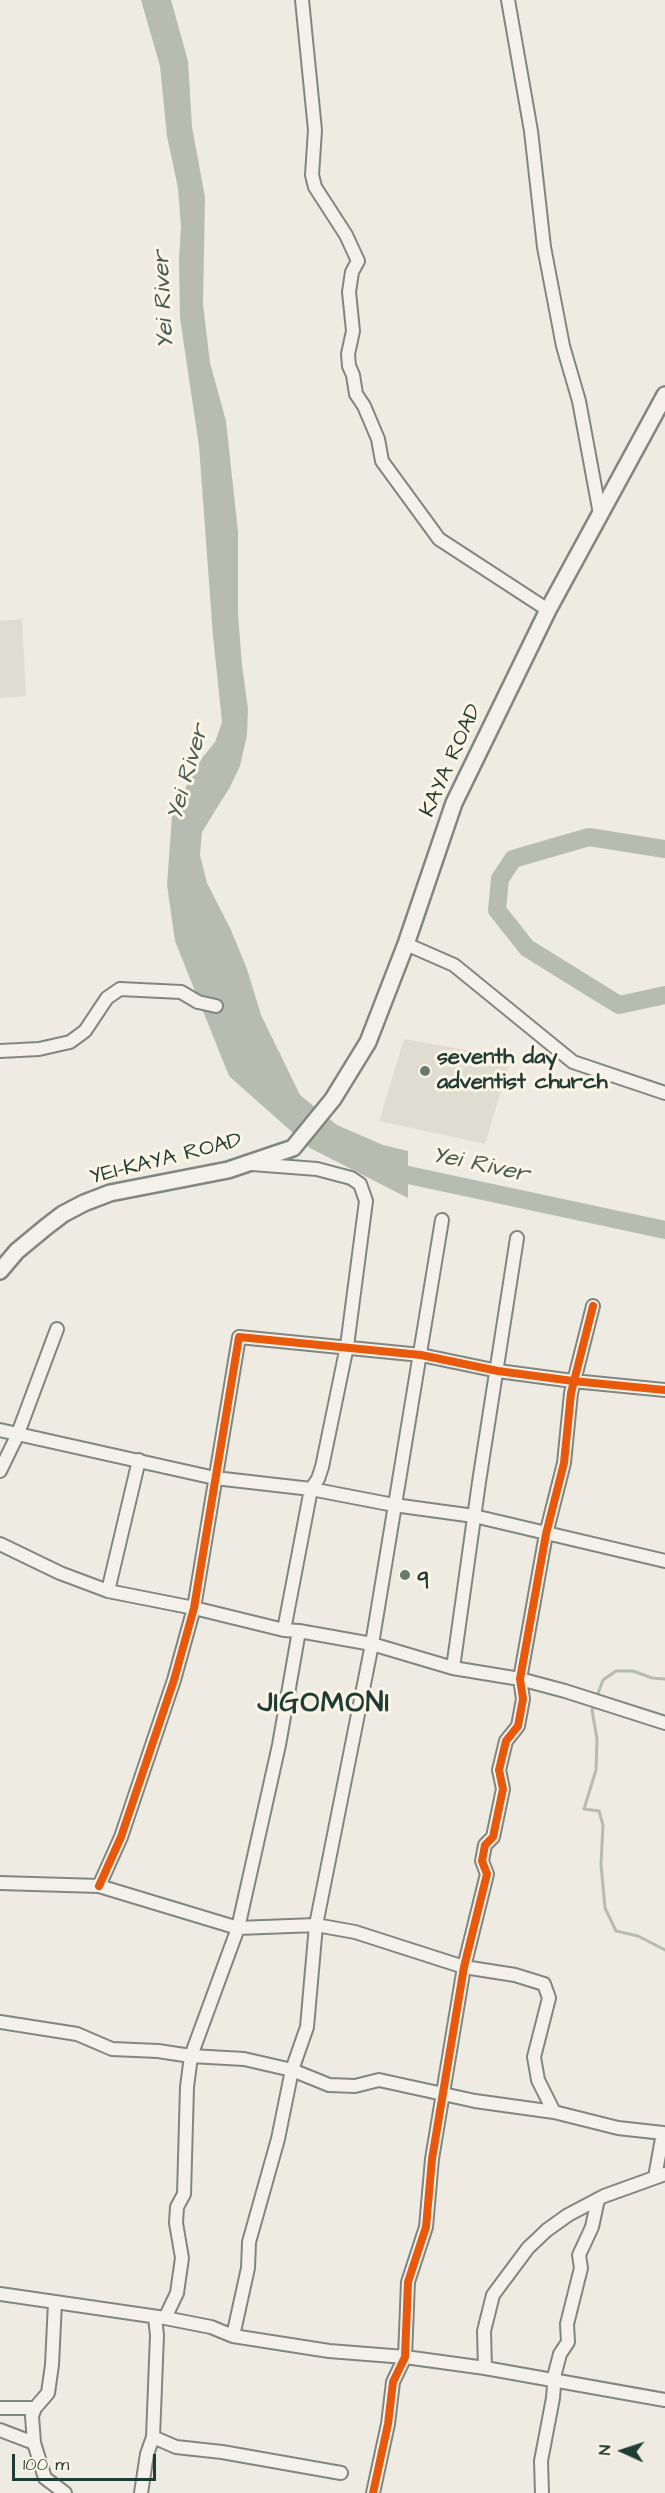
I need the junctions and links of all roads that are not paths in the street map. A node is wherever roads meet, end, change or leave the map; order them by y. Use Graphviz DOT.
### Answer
graph roads {
  1 [pos="302,0"];
  2 [pos="508,0"];
  3 [pos="665,395"];
  4 [pos="600,514"];
  5 [pos="548,610"];
  6 [pos="406,944"];
  7 [pos="216,1006"];
  8 [pos="0,1050"];
  9 [pos="665,1094"];
  10 [pos="293,1148"];
  11 [pos="251,1164"];
  12 [pos="442,1220"];
  13 [pos="517,1238"];
  14 [pos="0,1271"];
  15 [pos="593,1306"];
  16 [pos="57,1329"];
  17 [pos="347,1346"];
  18 [pos="421,1355"];
  19 [pos="498,1371"];
  20 [pos="573,1381"];
  21 [pos="665,1390"];
  22 [pos="0,1430"];
  23 [pos="17,1436"];
  24 [pos="138,1460"];
  25 [pos="0,1471"];
  26 [pos="215,1478"];
  27 [pos="311,1488"];
  28 [pos="394,1505"];
  29 [pos="474,1516"];
  30 [pos="546,1534"];
  31 [pos="0,1544"];
  32 [pos="665,1561"];
  33 [pos="108,1591"];
  34 [pos="194,1608"];
  35 [pos="284,1630"];
  36 [pos="299,1631"];
  37 [pos="372,1644"];
  38 [pos="453,1668"];
  39 [pos="520,1679"];
  40 [pos="665,1723"];
  41 [pos="0,1883"];
  42 [pos="99,1886"];
  43 [pos="316,1924"];
  44 [pos="238,1928"];
  45 [pos="464,1967"];
  46 [pos="0,2022"];
  47 [pos="191,2056"];
  48 [pos="292,2070"];
  49 [pos="444,2092"];
  50 [pos="554,2112"];
  51 [pos="664,2133"];
  52 [pos="660,2176"];
  53 [pos="598,2199"];
  54 [pos="0,2294"];
  55 [pos="55,2302"];
  56 [pos="160,2318"];
  57 [pos="233,2336"];
  58 [pos="405,2356"];
  59 [pos="485,2368"];
  60 [pos="554,2379"];
  61 [pos="665,2400"];
  62 [pos="0,2408"];
  63 [pos="35,2408"];
  64 [pos="0,2430"];
  65 [pos="153,2437"];
  66 [pos="34,2443"];
  67 [pos="341,2473"];
  68 [pos="65,2493"];
  69 [pos="141,2493"];
  70 [pos="373,2493"];
  71 [pos="542,2493"];
  1 -- 5 [label="street"];
  2 -- 4 [label="street"];
  3 -- 4 [label="main road, KAYA ROAD"];
  4 -- 5 [label="main road, KAYA ROAD"];
  5 -- 6 [label="main road, KAYA ROAD"];
  6 -- 9 [label="street"];
  6 -- 10 [label="main road, KAYA ROAD"];
  7 -- 8 [label="street"];
  10 -- 11 [label="main road, YEI-KAYA ROAD"];
  11 -- 14 [label="main road, YEI-KAYA ROAD"];
  11 -- 17 [label="street"];
  12 -- 18 [label="street"];
  13 -- 19 [label="street"];
  15 -- 20 [label="street"];
  16 -- 23 [label="street"];
  17 -- 18 [label="street"];
  17 -- 26 [label="street"];
  17 -- 27 [label="street"];
  18 -- 19 [label="street"];
  18 -- 28 [label="street"];
  19 -- 20 [label="street"];
  19 -- 29 [label="street"];
  20 -- 21 [label="street"];
  20 -- 30 [label="street"];
  22 -- 23 [label="street"];
  23 -- 24 [label="street"];
  23 -- 25 [label="street"];
  24 -- 26 [label="street"];
  24 -- 33 [label="street"];
  26 -- 27 [label="street"];
  26 -- 34 [label="street"];
  27 -- 28 [label="street"];
  27 -- 35 [label="street"];
  28 -- 29 [label="street"];
  28 -- 37 [label="street"];
  29 -- 30 [label="street"];
  29 -- 38 [label="street"];
  30 -- 32 [label="street"];
  30 -- 39 [label="street"];
  31 -- 33 [label="street"];
  33 -- 34 [label="street"];
  34 -- 35 [label="street"];
  34 -- 42 [label="street"];
  35 -- 36 [label="street"];
  36 -- 37 [label="street"];
  36 -- 44 [label="street"];
  37 -- 38 [label="street"];
  37 -- 43 [label="street"];
  38 -- 39 [label="street"];
  39 -- 40 [label="street"];
  39 -- 45 [label="street"];
  41 -- 42 [label="street"];
  42 -- 44 [label="street"];
  43 -- 44 [label="street"];
  43 -- 45 [label="street"];
  43 -- 48 [label="street"];
  44 -- 47 [label="street"];
  45 -- 49 [label="street"];
  45 -- 50 [label="street"];
  46 -- 47 [label="street"];
  47 -- 48 [label="street"];
  47 -- 56 [label="street"];
  48 -- 49 [label="street"];
  48 -- 57 [label="street"];
  49 -- 50 [label="street"];
  49 -- 58 [label="street"];
  50 -- 51 [label="street"];
  51 -- 52 [label="street"];
  52 -- 53 [label="street"];
  53 -- 59 [label="street"];
  53 -- 60 [label="street"];
  54 -- 55 [label="street"];
  55 -- 56 [label="street"];
  55 -- 63 [label="street"];
  56 -- 57 [label="street"];
  56 -- 65 [label="street"];
  57 -- 58 [label="street"];
  58 -- 59 [label="street"];
  58 -- 70 [label="street"];
  59 -- 60 [label="street"];
  60 -- 61 [label="street"];
  60 -- 71 [label="street"];
  62 -- 63 [label="street"];
  63 -- 66 [label="street"];
  64 -- 66 [label="street"];
  65 -- 67 [label="street"];
  65 -- 69 [label="street"];
  66 -- 68 [label="street"];
}
